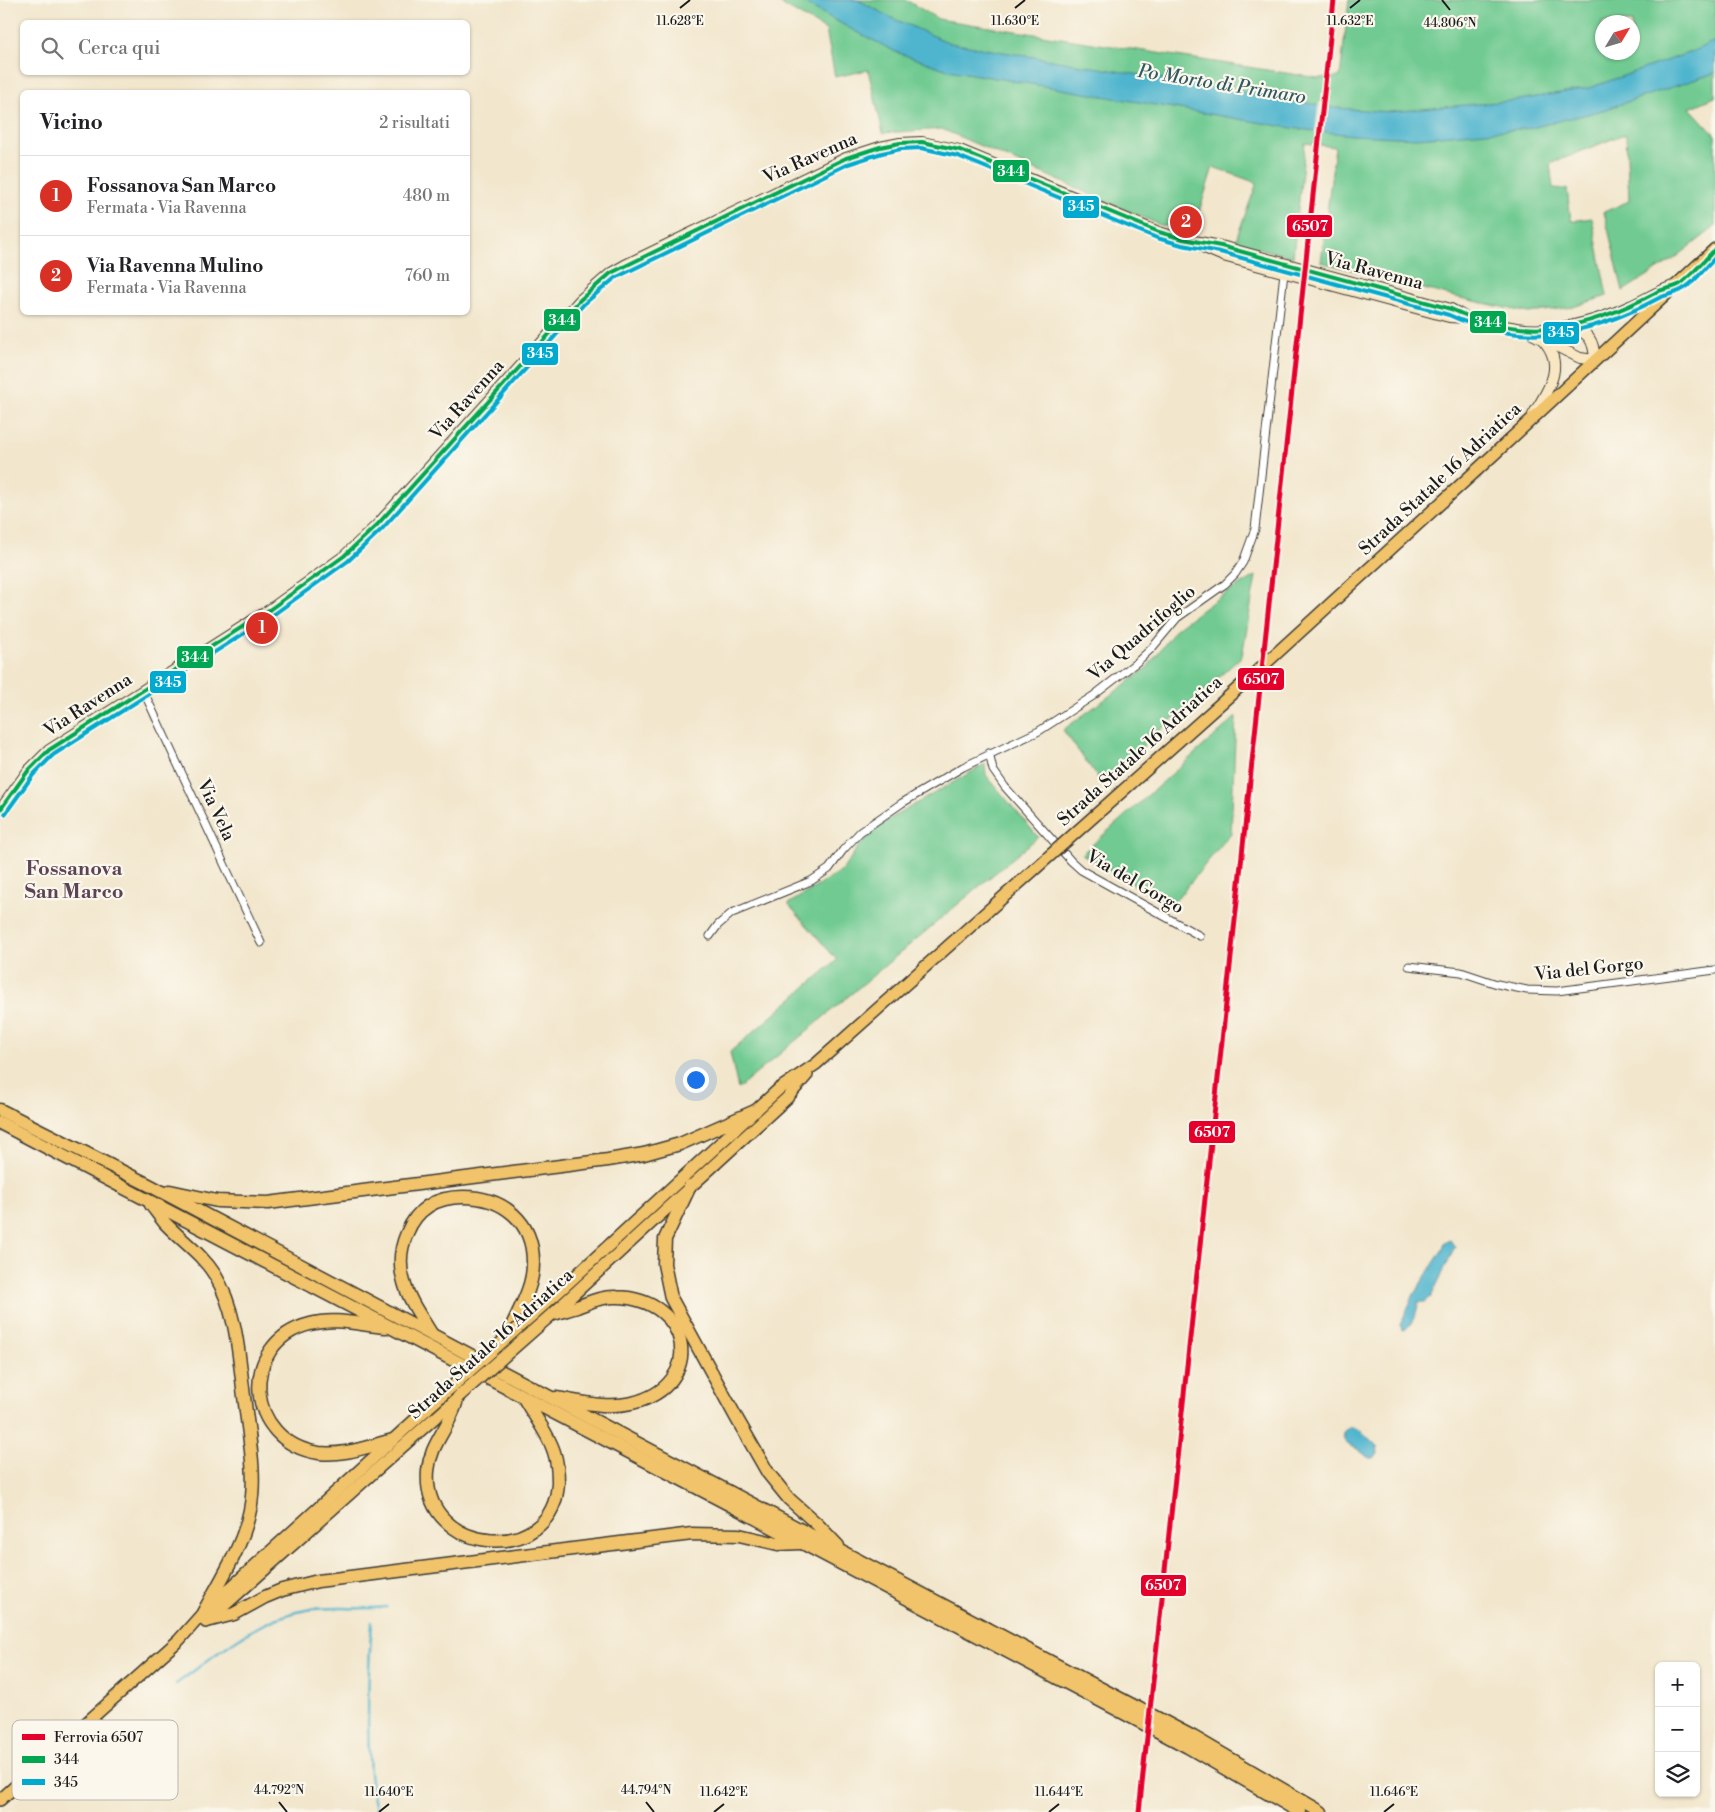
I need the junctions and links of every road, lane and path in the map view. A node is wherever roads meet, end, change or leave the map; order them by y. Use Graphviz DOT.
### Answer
graph roads {
  1 [pos="1183,239"];
  2 [pos="1715,249"];
  3 [pos="1284,273"];
  4 [pos="1678,285"];
  5 [pos="1467,318"];
  6 [pos="1562,327"];
  7 [pos="1521,329"];
  8 [pos="1541,338"];
  9 [pos="1595,360"];
  10 [pos="1530,420"];
  11 [pos="143,690"];
  12 [pos="989,754"];
  13 [pos="0,810"];
  14 [pos="710,936"];
  15 [pos="1200,936"];
  16 [pos="261,943"];
  17 [pos="1409,966"];
  18 [pos="1715,970"];
  19 [pos="816,1064"];
  20 [pos="0,1110"];
  21 [pos="755,1111"];
  22 [pos="0,1123"];
  23 [pos="149,1185"];
  24 [pos="690,1186"];
  25 [pos="148,1201"];
  26 [pos="551,1315"];
  27 [pos="392,1327"];
  28 [pos="432,1335"];
  29 [pos="507,1338"];
  30 [pos="547,1396"];
  31 [pos="458,1397"];
  32 [pos="524,1398"];
  33 [pos="393,1440"];
  34 [pos="802,1543"];
  35 [pos="845,1554"];
  36 [pos="205,1617"];
  37 [pos="973,1627"];
  38 [pos="90,1720"];
  39 [pos="12,1789"];
  40 [pos="0,1800"];
  41 [pos="1300,1812"];
  42 [pos="1321,1812"];
  1 -- 3 [label="main road, Via Ravenna"];
  1 -- 5 [label="main road, Via Ravenna"];
  1 -- 11 [label="main road, Via Ravenna"];
  2 -- 4 [label="main road, Via Ravenna"];
  3 -- 5 [label="main road, Via Ravenna"];
  3 -- 12 [label="street, Via Quadrifoglio"];
  4 -- 6 [label="main road, Via Ravenna"];
  4 -- 9 [label="main road, Via Ravenna"];
  5 -- 7 [label="main road, Via Ravenna"];
  6 -- 7 [label="main road, Via Ravenna"];
  6 -- 9 [label="main road, Via Ravenna"];
  7 -- 8 [label="main road, Via Ravenna"];
  8 -- 9 [label="main road, Via Ravenna"];
  8 -- 10 [label="main road"];
  9 -- 10 [label="main road, Strada Statale 16 Adriatica"];
  10 -- 19 [label="main road, Strada Statale 16 Adriatica, bridge"];
  11 -- 13 [label="main road, Via Ravenna"];
  11 -- 16 [label="street, Via Vela"];
  12 -- 14 [label="street, Via Quadrifoglio"];
  12 -- 15 [label="street, Via del Gorgo"];
  17 -- 18 [label="street, Via del Gorgo"];
  19 -- 21 [label="main road, Strada Statale 16 Adriatica"];
  19 -- 24 [label="main road, Strada Statale 16 Adriatica"];
  20 -- 23 [label="highway"];
  21 -- 23 [label="highway"];
  21 -- 29 [label="main road, Strada Statale 16 Adriatica, bridge"];
  22 -- 25 [label="highway"];
  23 -- 28 [label="highway"];
  24 -- 26 [label="main road, Strada Statale 16 Adriatica"];
  24 -- 35 [label="highway"];
  25 -- 27 [label="highway"];
  25 -- 36 [label="highway"];
  26 -- 30 [label="highway"];
  26 -- 31 [label="main road, Strada Statale 16 Adriatica, bridge"];
  27 -- 32 [label="highway"];
  27 -- 33 [label="highway"];
  28 -- 29 [label="highway"];
  28 -- 30 [label="highway"];
  29 -- 33 [label="main road, Strada Statale 16 Adriatica, bridge"];
  30 -- 35 [label="highway"];
  31 -- 32 [label="highway"];
  31 -- 36 [label="main road, Strada Statale 16 Adriatica"];
  32 -- 34 [label="highway"];
  33 -- 36 [label="main road, Strada Statale 16 Adriatica"];
  34 -- 36 [label="highway"];
  34 -- 37 [label="highway"];
  35 -- 37 [label="highway"];
  36 -- 38 [label="main road, Strada Statale 16 Adriatica"];
  37 -- 41 [label="highway"];
  37 -- 42 [label="highway"];
  39 -- 40 [label="main road, Strada Statale 16 Adriatica"];
}
